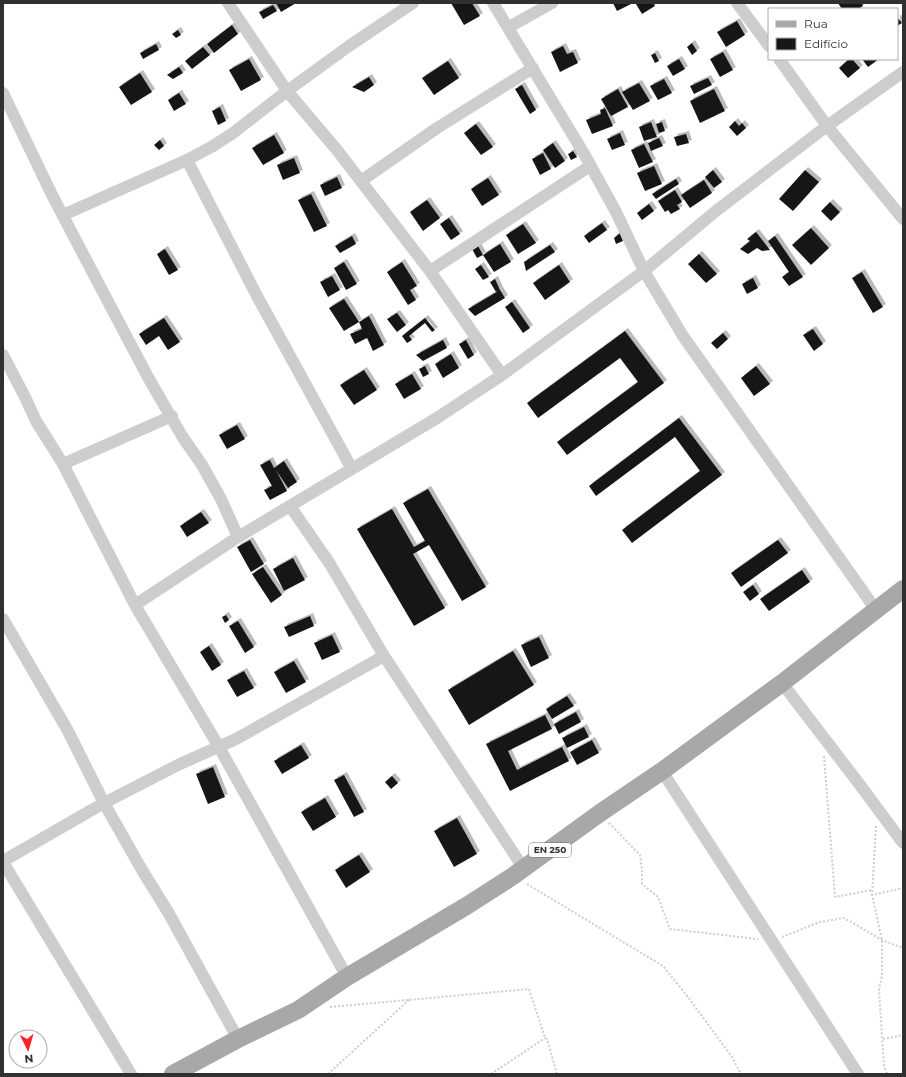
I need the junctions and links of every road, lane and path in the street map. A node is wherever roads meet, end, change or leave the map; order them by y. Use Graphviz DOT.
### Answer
graph roads {
  1 [pos="228,3"];
  2 [pos="413,3"];
  3 [pos="493,3"];
  4 [pos="552,3"];
  5 [pos="737,3"];
  6 [pos="508,27"];
  7 [pos="768,45"];
  8 [pos="780,60"];
  9 [pos="533,68"];
  10 [pos="903,72"];
  11 [pos="287,91"];
  12 [pos="3,93"];
  13 [pos="827,126"];
  14 [pos="186,160"];
  15 [pos="590,166"];
  16 [pos="361,181"];
  17 [pos="63,215"];
  18 [pos="903,219"];
  19 [pos="430,271"];
  20 [pos="644,271"];
  21 [pos="3,355"];
  22 [pos="502,375"];
  23 [pos="172,416"];
  24 [pos="63,464"];
  25 [pos="352,469"];
  26 [pos="290,506"];
  27 [pos="238,537"];
  28 [pos="903,589"];
  29 [pos="136,605"];
  30 [pos="876,610"];
  31 [pos="3,619"];
  32 [pos="384,656"];
  33 [pos="782,683"];
  34 [pos="822,735"];
  35 [pos="219,747"];
  36 [pos="662,771"];
  37 [pos="104,803"];
  38 [pos="877,808"];
  39 [pos="600,813"];
  40 [pos="903,843"];
  41 [pos="3,861"];
  42 [pos="519,873"];
  43 [pos="903,888"];
  44 [pos="872,895"];
  45 [pos="882,940"];
  46 [pos="773,941"];
  47 [pos="903,948"];
  48 [pos="347,977"];
  49 [pos="411,998"];
  50 [pos="328,1007"];
  51 [pos="903,1035"];
  52 [pos="545,1038"];
  53 [pos="238,1039"];
  54 [pos="882,1039"];
  55 [pos="130,1074"];
  56 [pos="173,1074"];
  57 [pos="328,1074"];
  58 [pos="491,1074"];
  59 [pos="557,1074"];
  60 [pos="741,1074"];
  61 [pos="858,1074"];
  62 [pos="887,1074"];
  1 -- 11 [label="street"];
  2 -- 11 [label="street"];
  3 -- 6 [label="street"];
  4 -- 6 [label="street"];
  5 -- 7 [label="street"];
  6 -- 9 [label="street"];
  8 -- 13 [label="street"];
  9 -- 15 [label="street"];
  9 -- 16 [label="street"];
  10 -- 13 [label="street"];
  11 -- 14 [label="street"];
  11 -- 16 [label="street"];
  12 -- 17 [label="street"];
  13 -- 18 [label="street"];
  13 -- 20 [label="street"];
  14 -- 17 [label="street"];
  14 -- 25 [label="street"];
  15 -- 19 [label="street"];
  15 -- 20 [label="street"];
  16 -- 19 [label="street"];
  17 -- 23 [label="street"];
  19 -- 22 [label="street"];
  20 -- 22 [label="street"];
  20 -- 30 [label="street"];
  21 -- 24 [label="street"];
  22 -- 25 [label="street"];
  23 -- 24 [label="street"];
  23 -- 27 [label="street"];
  24 -- 29 [label="street"];
  25 -- 26 [label="street"];
  26 -- 27 [label="street"];
  26 -- 32 [label="street"];
  27 -- 29 [label="street"];
  28 -- 30 [label="main road, EN 250"];
  29 -- 35 [label="street"];
  30 -- 33 [label="main road, EN 250"];
  31 -- 37 [label="street"];
  32 -- 35 [label="street"];
  32 -- 42 [label="street"];
  33 -- 34 [label="street"];
  33 -- 36 [label="main road, EN 250"];
  34 -- 38 [label="street"];
  34 -- 44 [label="path"];
  35 -- 37 [label="street"];
  35 -- 48 [label="street"];
  36 -- 39 [label="main road, EN 250"];
  36 -- 46 [label="street"];
  37 -- 41 [label="street"];
  37 -- 53 [label="street"];
  38 -- 40 [label="street"];
  38 -- 44 [label="path"];
  39 -- 42 [label="main road, EN 250"];
  39 -- 46 [label="path"];
  41 -- 55 [label="street"];
  42 -- 48 [label="main road, EN 250"];
  42 -- 60 [label="path"];
  43 -- 44 [label="path"];
  44 -- 45 [label="path"];
  45 -- 46 [label="path"];
  45 -- 47 [label="path"];
  45 -- 54 [label="path"];
  46 -- 61 [label="street"];
  48 -- 53 [label="main road, EN 250"];
  49 -- 50 [label="path"];
  49 -- 52 [label="path"];
  49 -- 57 [label="path"];
  51 -- 54 [label="path"];
  52 -- 58 [label="path"];
  52 -- 59 [label="path"];
  53 -- 56 [label="main road, EN 250"];
  54 -- 62 [label="path"];
}
